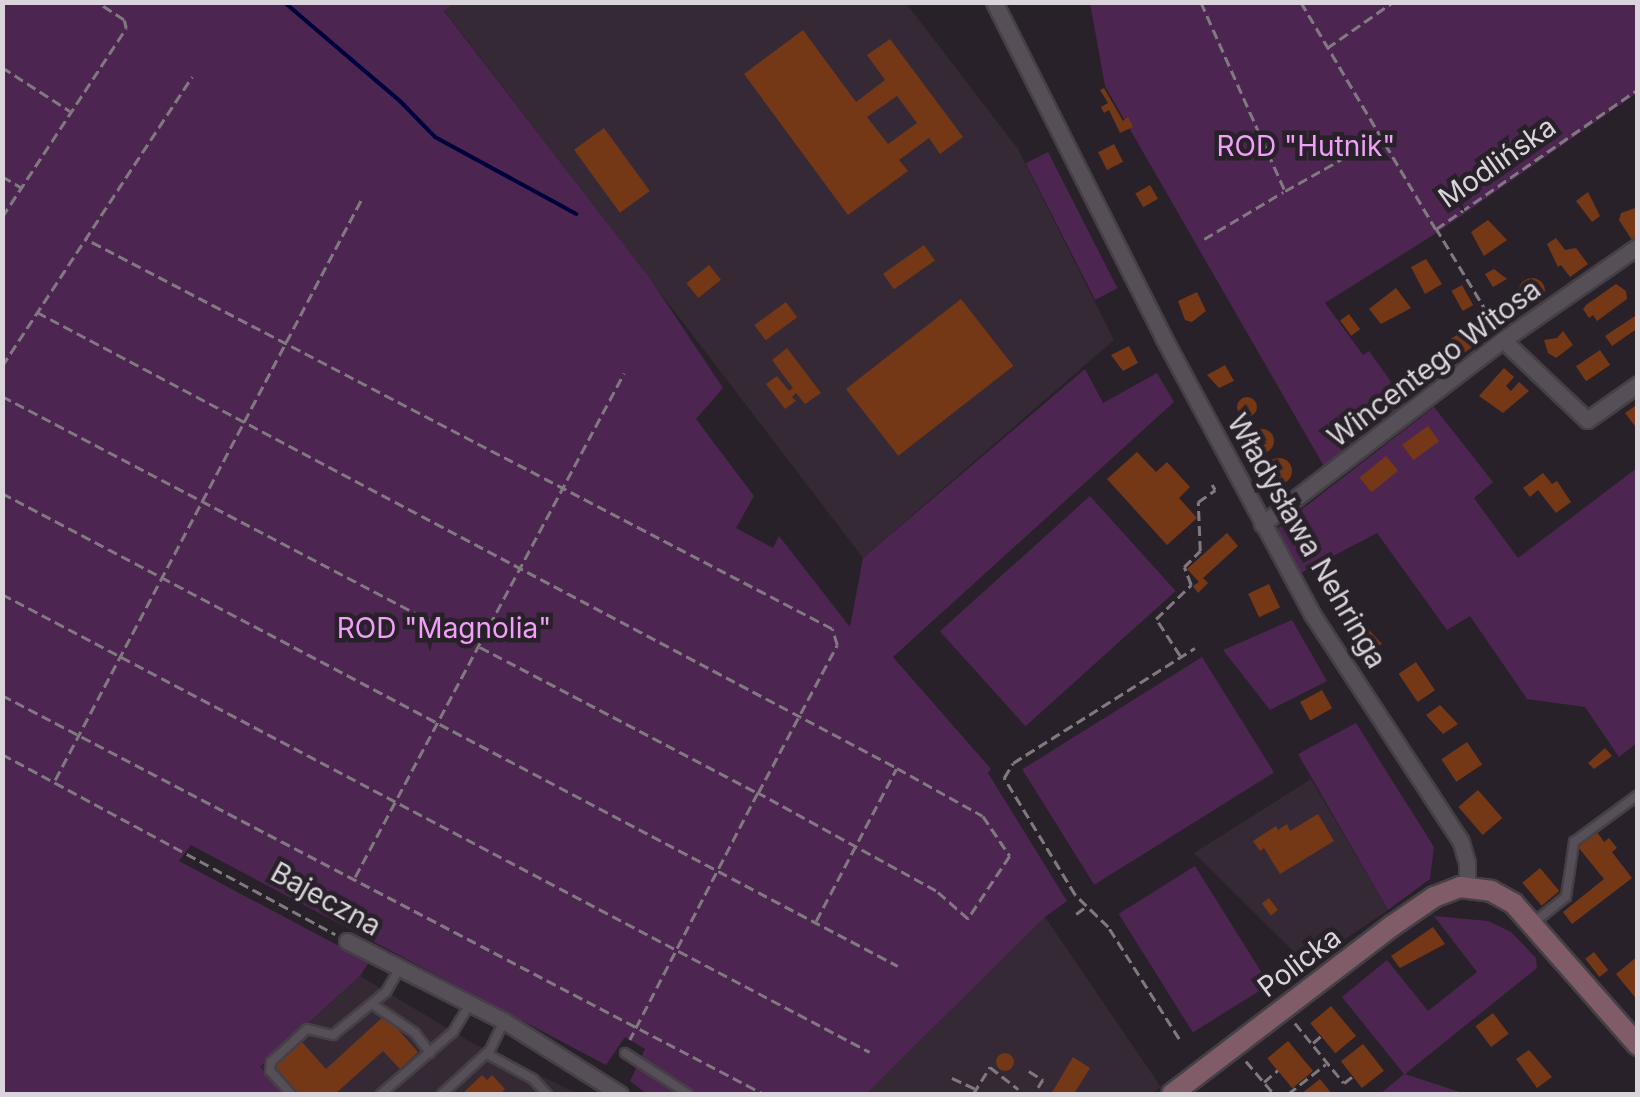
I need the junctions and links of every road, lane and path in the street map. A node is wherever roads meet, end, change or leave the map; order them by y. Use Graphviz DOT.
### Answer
graph roads {
  1 [pos="96,2"];
  2 [pos="994,2"];
  3 [pos="1201,2"];
  4 [pos="1301,2"];
  5 [pos="1392,2"];
  6 [pos="1326,49"];
  7 [pos="2,67"];
  8 [pos="192,76"];
  9 [pos="1638,89"];
  10 [pos="71,112"];
  11 [pos="1379,138"];
  12 [pos="2,176"];
  13 [pos="22,188"];
  14 [pos="1285,192"];
  15 [pos="361,200"];
  16 [pos="2,218"];
  17 [pos="1436,228"];
  18 [pos="86,239"];
  19 [pos="1204,239"];
  20 [pos="1638,246"];
  21 [pos="38,312"];
  22 [pos="1504,340"];
  23 [pos="286,343"];
  24 [pos="2,366"];
  25 [pos="624,373"];
  26 [pos="1638,384"];
  27 [pos="2,396"];
  28 [pos="244,422"];
  29 [pos="1212,485"];
  30 [pos="562,490"];
  31 [pos="2,494"];
  32 [pos="203,500"];
  33 [pos="1262,524"];
  34 [pos="522,568"];
  35 [pos="161,578"];
  36 [pos="2,594"];
  37 [pos="480,646"];
  38 [pos="1194,648"];
  39 [pos="120,656"];
  40 [pos="1180,657"];
  41 [pos="2,694"];
  42 [pos="800,714"];
  43 [pos="438,724"];
  44 [pos="79,734"];
  45 [pos="2,754"];
  46 [pos="897,768"];
  47 [pos="54,781"];
  48 [pos="758,793"];
  49 [pos="1638,795"];
  50 [pos="397,802"];
  51 [pos="855,847"];
  52 [pos="718,871"];
  53 [pos="354,879"];
  54 [pos="1467,886"];
  55 [pos="1086,907"];
  56 [pos="1076,914"];
  57 [pos="815,922"];
  58 [pos="1532,924"];
  59 [pos="348,941"];
  60 [pos="677,950"];
  61 [pos="898,966"];
  62 [pos="400,968"];
  63 [pos="372,1004"];
  64 [pos="470,1004"];
  65 [pos="1290,1018"];
  66 [pos="504,1022"];
  67 [pos="636,1028"];
  68 [pos="1320,1036"];
  69 [pos="1179,1039"];
  70 [pos="630,1040"];
  71 [pos="1312,1044"];
  72 [pos="1638,1046"];
  73 [pos="430,1052"];
  74 [pos="870,1052"];
  75 [pos="625,1053"];
  76 [pos="487,1054"];
  77 [pos="1242,1056"];
  78 [pos="1327,1063"];
  79 [pos="1278,1070"];
  80 [pos="1029,1072"];
  81 [pos="1353,1076"];
  82 [pos="952,1078"];
  83 [pos="1264,1082"];
  84 [pos="1018,1088"];
  85 [pos="1038,1088"];
  86 [pos="975,1092"];
  87 [pos="291,1094"];
  88 [pos="381,1094"];
  89 [pos="442,1094"];
  90 [pos="547,1094"];
  91 [pos="620,1094"];
  92 [pos="688,1094"];
  93 [pos="764,1094"];
  94 [pos="1172,1094"];
  95 [pos="1274,1094"];
  96 [pos="1288,1094"];
  1 -- 10 [label="path"];
  2 -- 33 [label="street, Władysława Nehringa"];
  3 -- 14 [label="path"];
  4 -- 6 [label="path"];
  5 -- 6 [label="path"];
  6 -- 11 [label="path"];
  7 -- 10 [label="path"];
  8 -- 18 [label="path"];
  9 -- 17 [label="path, Modlińska"];
  10 -- 13 [label="path"];
  11 -- 14 [label="path"];
  11 -- 17 [label="path"];
  12 -- 13 [label="path"];
  13 -- 16 [label="path"];
  14 -- 19 [label="path"];
  15 -- 23 [label="path"];
  17 -- 22 [label="path, Modlińska"];
  18 -- 21 [label="path"];
  18 -- 23 [label="path"];
  20 -- 22 [label="street, Wincentego Witosa"];
  21 -- 24 [label="path"];
  21 -- 28 [label="path"];
  22 -- 26 [label="street"];
  22 -- 33 [label="street, Wincentego Witosa"];
  23 -- 28 [label="path"];
  23 -- 30 [label="path"];
  25 -- 30 [label="path"];
  27 -- 32 [label="path"];
  28 -- 32 [label="path"];
  28 -- 34 [label="path"];
  29 -- 40 [label="path"];
  30 -- 34 [label="path"];
  30 -- 42 [label="path"];
  31 -- 35 [label="path"];
  32 -- 35 [label="path"];
  32 -- 37 [label="path"];
  33 -- 54 [label="street, Władysława Nehringa"];
  34 -- 37 [label="path"];
  34 -- 42 [label="path"];
  35 -- 39 [label="path"];
  35 -- 43 [label="path"];
  36 -- 39 [label="path"];
  37 -- 43 [label="path"];
  37 -- 48 [label="path"];
  38 -- 40 [label="path"];
  39 -- 44 [label="path"];
  39 -- 50 [label="path"];
  40 -- 55 [label="path"];
  41 -- 44 [label="path"];
  42 -- 46 [label="path"];
  42 -- 48 [label="path"];
  43 -- 50 [label="path"];
  43 -- 52 [label="path"];
  44 -- 47 [label="path"];
  44 -- 53 [label="path"];
  45 -- 47 [label="path, Bajeczna"];
  46 -- 51 [label="path"];
  46 -- 51 [label="path"];
  47 -- 59 [label="path, Bajeczna"];
  48 -- 51 [label="path"];
  48 -- 52 [label="path"];
  49 -- 58 [label="lane"];
  50 -- 53 [label="path"];
  50 -- 60 [label="path"];
  51 -- 57 [label="path"];
  52 -- 57 [label="path"];
  52 -- 60 [label="path"];
  53 -- 67 [label="path"];
  54 -- 58 [label="street"];
  54 -- 94 [label="street, Policka"];
  55 -- 56 [label="path"];
  55 -- 69 [label="path"];
  57 -- 61 [label="path"];
  58 -- 72 [label="street"];
  59 -- 62 [label="street, Bajeczna"];
  60 -- 67 [label="path"];
  60 -- 74 [label="path"];
  62 -- 63 [label="lane"];
  62 -- 64 [label="street, Bajeczna"];
  63 -- 73 [label="lane"];
  63 -- 87 [label="lane"];
  64 -- 66 [label="street, Bajeczna"];
  64 -- 73 [label="lane"];
  65 -- 71 [label="path"];
  66 -- 76 [label="lane"];
  66 -- 91 [label="street, Bajeczna"];
  67 -- 70 [label="path"];
  67 -- 93 [label="path"];
  68 -- 71 [label="path"];
  71 -- 78 [label="path"];
  73 -- 88 [label="lane"];
  75 -- 92 [label="lane"];
  76 -- 89 [label="lane"];
  76 -- 90 [label="lane"];
  77 -- 83 [label="path"];
  78 -- 81 [label="path"];
  78 -- 96 [label="path"];
  79 -- 83 [label="path"];
  80 -- 85 [label="path"];
  82 -- 86 [label="path"];
  83 -- 95 [label="path"];
  84 -- 86 [label="path"];
}
